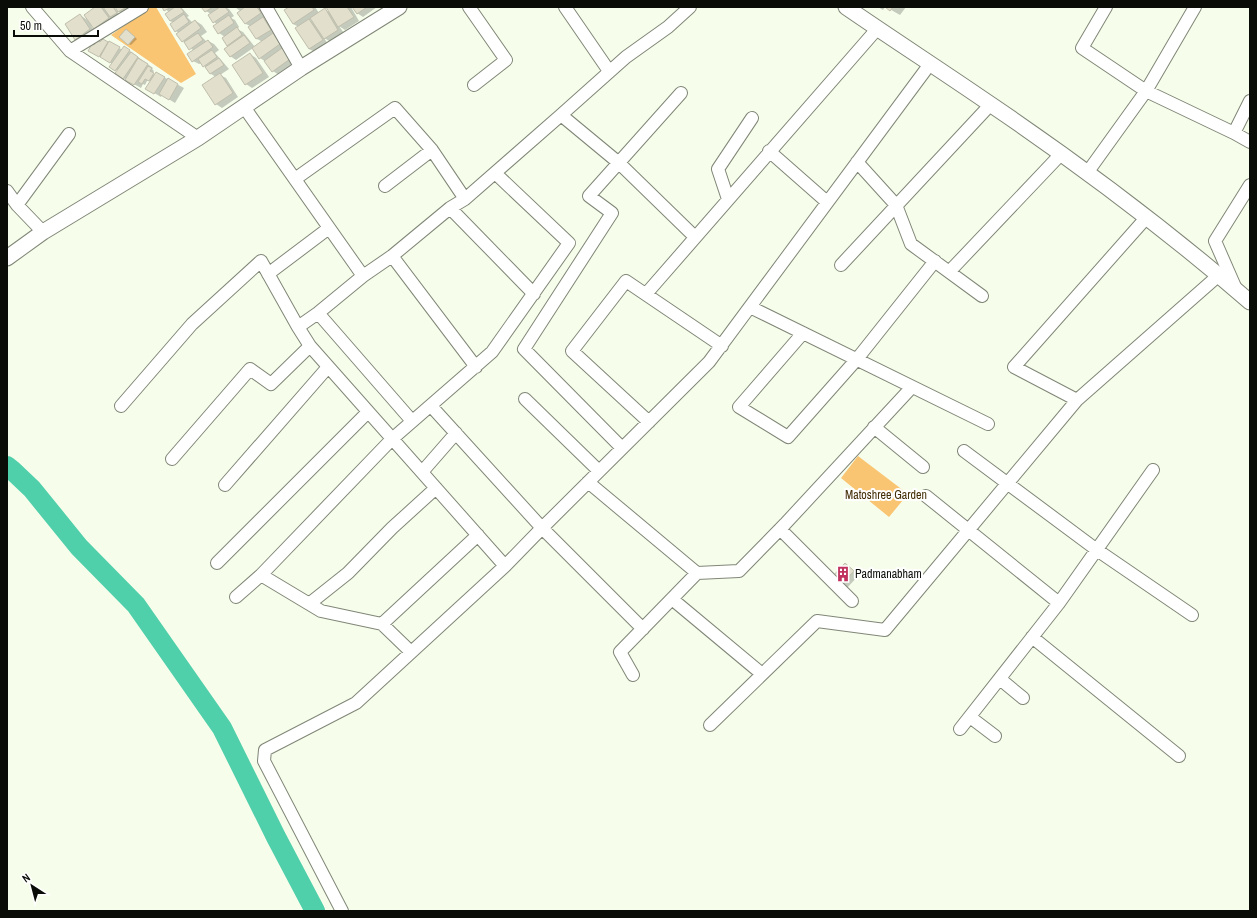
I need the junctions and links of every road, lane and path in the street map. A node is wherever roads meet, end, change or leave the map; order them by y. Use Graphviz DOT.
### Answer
graph roads {
  1 [pos="32,7"];
  2 [pos="142,7"];
  3 [pos="266,7"];
  4 [pos="399,7"];
  5 [pos="469,7"];
  6 [pos="565,7"];
  7 [pos="690,7"];
  8 [pos="846,7"];
  9 [pos="1106,7"];
  10 [pos="1194,7"];
  11 [pos="877,28"];
  12 [pos="70,51"];
  13 [pos="930,64"];
  14 [pos="301,68"];
  15 [pos="609,71"];
  16 [pos="474,85"];
  17 [pos="1146,91"];
  18 [pos="681,93"];
  19 [pos="1250,101"];
  20 [pos="991,104"];
  21 [pos="244,107"];
  22 [pos="561,115"];
  23 [pos="752,118"];
  24 [pos="1234,133"];
  25 [pos="69,134"];
  26 [pos="198,138"];
  27 [pos="1250,142"];
  28 [pos="432,150"];
  29 [pos="769,151"];
  30 [pos="1061,154"];
  31 [pos="619,162"];
  32 [pos="857,162"];
  33 [pos="495,173"];
  34 [pos="1087,173"];
  35 [pos="295,179"];
  36 [pos="1250,185"];
  37 [pos="385,186"];
  38 [pos="7,191"];
  39 [pos="465,199"];
  40 [pos="728,199"];
  41 [pos="827,202"];
  42 [pos="17,205"];
  43 [pos="896,205"];
  44 [pos="450,208"];
  45 [pos="1146,218"];
  46 [pos="329,228"];
  47 [pos="43,232"];
  48 [pos="696,237"];
  49 [pos="392,256"];
  50 [pos="7,258"];
  51 [pos="935,262"];
  52 [pos="841,265"];
  53 [pos="949,272"];
  54 [pos="268,274"];
  55 [pos="1219,275"];
  56 [pos="363,276"];
  57 [pos="1236,290"];
  58 [pos="534,294"];
  59 [pos="646,294"];
  60 [pos="982,296"];
  61 [pos="1250,302"];
  62 [pos="750,306"];
  63 [pos="318,313"];
  64 [pos="298,327"];
  65 [pos="804,333"];
  66 [pos="310,346"];
  67 [pos="722,346"];
  68 [pos="856,359"];
  69 [pos="328,367"];
  70 [pos="476,367"];
  71 [pos="912,387"];
  72 [pos="525,398"];
  73 [pos="1077,400"];
  74 [pos="121,406"];
  75 [pos="430,406"];
  76 [pos="368,412"];
  77 [pos="412,420"];
  78 [pos="649,422"];
  79 [pos="988,424"];
  80 [pos="874,427"];
  81 [pos="456,434"];
  82 [pos="392,439"];
  83 [pos="622,448"];
  84 [pos="964,451"];
  85 [pos="172,459"];
  86 [pos="924,466"];
  87 [pos="1153,470"];
  88 [pos="599,471"];
  89 [pos="422,472"];
  90 [pos="588,482"];
  91 [pos="1008,484"];
  92 [pos="225,485"];
  93 [pos="436,488"];
  94 [pos="926,496"];
  95 [pos="542,528"];
  96 [pos="780,530"];
  97 [pos="969,530"];
  98 [pos="478,535"];
  99 [pos="1097,550"];
  100 [pos="217,562"];
  101 [pos="505,566"];
  102 [pos="697,573"];
  103 [pos="261,575"];
  104 [pos="236,597"];
  105 [pos="672,599"];
  106 [pos="852,600"];
  107 [pos="1059,603"];
  108 [pos="309,604"];
  109 [pos="1192,615"];
  110 [pos="382,624"];
  111 [pos="643,629"];
  112 [pos="1032,637"];
  113 [pos="411,652"];
  114 [pos="762,674"];
  115 [pos="633,675"];
  116 [pos="1000,679"];
  117 [pos="1023,698"];
  118 [pos="970,717"];
  119 [pos="710,725"];
  120 [pos="960,729"];
  121 [pos="995,736"];
  122 [pos="1179,756"];
  123 [pos="342,911"];
  1 -- 12 [label="street"];
  2 -- 12 [label="street"];
  3 -- 14 [label="street"];
  4 -- 14 [label="street"];
  5 -- 16 [label="street"];
  6 -- 15 [label="street"];
  7 -- 15 [label="street"];
  8 -- 11 [label="street"];
  9 -- 17 [label="street"];
  10 -- 17 [label="street"];
  11 -- 13 [label="street"];
  11 -- 29 [label="street"];
  12 -- 26 [label="street"];
  13 -- 20 [label="street"];
  13 -- 32 [label="street"];
  14 -- 21 [label="street"];
  15 -- 22 [label="street"];
  17 -- 24 [label="street"];
  17 -- 34 [label="street"];
  18 -- 31 [label="street"];
  19 -- 24 [label="street"];
  20 -- 30 [label="street"];
  20 -- 43 [label="street"];
  21 -- 26 [label="street"];
  21 -- 35 [label="street"];
  22 -- 31 [label="street"];
  22 -- 33 [label="street"];
  23 -- 40 [label="street"];
  24 -- 27 [label="street"];
  25 -- 42 [label="street"];
  26 -- 47 [label="street"];
  28 -- 35 [label="street"];
  28 -- 37 [label="street"];
  28 -- 39 [label="street"];
  29 -- 40 [label="street"];
  29 -- 41 [label="street"];
  30 -- 34 [label="street"];
  30 -- 53 [label="street"];
  31 -- 48 [label="street"];
  31 -- 83 [label="street"];
  32 -- 41 [label="street"];
  32 -- 43 [label="street"];
  33 -- 39 [label="street"];
  33 -- 58 [label="street"];
  34 -- 45 [label="street"];
  35 -- 46 [label="street"];
  36 -- 57 [label="street"];
  38 -- 42 [label="street"];
  39 -- 44 [label="street"];
  40 -- 48 [label="street"];
  41 -- 62 [label="street"];
  42 -- 47 [label="street"];
  43 -- 51 [label="street"];
  43 -- 52 [label="street"];
  44 -- 49 [label="street"];
  44 -- 58 [label="street"];
  45 -- 55 [label="street"];
  45 -- 73 [label="street"];
  46 -- 54 [label="street"];
  46 -- 56 [label="street"];
  47 -- 50 [label="street"];
  48 -- 59 [label="street"];
  49 -- 56 [label="street"];
  49 -- 70 [label="street"];
  51 -- 53 [label="street"];
  51 -- 68 [label="street"];
  53 -- 60 [label="street"];
  54 -- 64 [label="street"];
  54 -- 74 [label="street"];
  55 -- 57 [label="street"];
  55 -- 73 [label="street"];
  56 -- 63 [label="street"];
  57 -- 61 [label="street"];
  58 -- 70 [label="street"];
  59 -- 67 [label="street"];
  59 -- 78 [label="street"];
  62 -- 65 [label="street"];
  62 -- 67 [label="street"];
  63 -- 64 [label="street"];
  63 -- 77 [label="street"];
  64 -- 66 [label="street"];
  65 -- 68 [label="street"];
  65 -- 68 [label="street"];
  66 -- 69 [label="street"];
  66 -- 85 [label="street"];
  67 -- 78 [label="street"];
  68 -- 71 [label="street"];
  69 -- 76 [label="street"];
  69 -- 92 [label="street"];
  70 -- 75 [label="street"];
  71 -- 79 [label="street"];
  71 -- 80 [label="street"];
  72 -- 88 [label="street"];
  73 -- 91 [label="street"];
  75 -- 77 [label="street"];
  75 -- 81 [label="street"];
  76 -- 82 [label="street"];
  76 -- 100 [label="street"];
  77 -- 82 [label="street"];
  78 -- 83 [label="street"];
  80 -- 86 [label="street"];
  80 -- 96 [label="street"];
  81 -- 89 [label="street"];
  81 -- 95 [label="street"];
  82 -- 89 [label="street"];
  82 -- 103 [label="street"];
  83 -- 88 [label="street"];
  84 -- 91 [label="street"];
  87 -- 99 [label="street"];
  88 -- 90 [label="street"];
  89 -- 93 [label="street"];
  90 -- 95 [label="street"];
  90 -- 102 [label="street"];
  91 -- 97 [label="street"];
  91 -- 99 [label="street"];
  93 -- 98 [label="street"];
  93 -- 108 [label="street"];
  94 -- 97 [label="street"];
  95 -- 101 [label="street"];
  95 -- 111 [label="street"];
  96 -- 102 [label="street"];
  96 -- 106 [label="street"];
  97 -- 107 [label="street"];
  97 -- 114 [label="street"];
  98 -- 101 [label="street"];
  98 -- 110 [label="street"];
  99 -- 107 [label="street"];
  99 -- 109 [label="street"];
  101 -- 113 [label="street"];
  102 -- 105 [label="street"];
  103 -- 104 [label="street"];
  103 -- 108 [label="street"];
  105 -- 111 [label="street"];
  105 -- 114 [label="street"];
  107 -- 112 [label="street"];
  108 -- 110 [label="street"];
  110 -- 113 [label="street"];
  111 -- 115 [label="street"];
  112 -- 116 [label="street"];
  112 -- 122 [label="street"];
  113 -- 123 [label="street"];
  114 -- 119 [label="street"];
  116 -- 117 [label="street"];
  116 -- 118 [label="street"];
  118 -- 120 [label="street"];
  118 -- 121 [label="street"];
}
